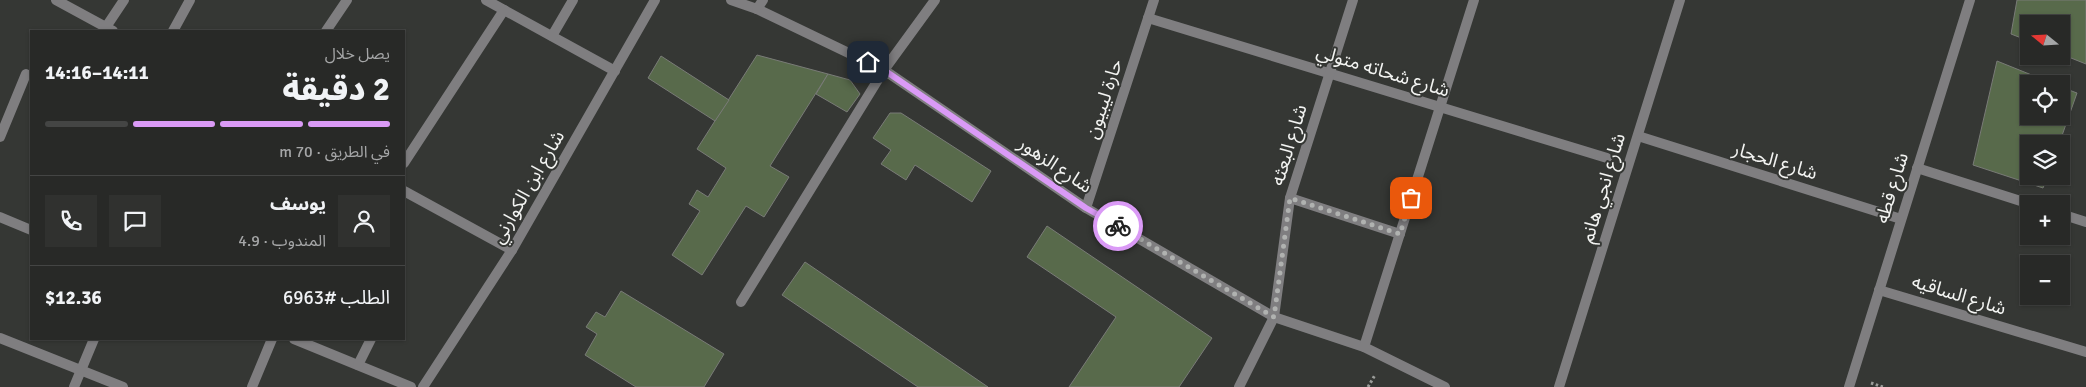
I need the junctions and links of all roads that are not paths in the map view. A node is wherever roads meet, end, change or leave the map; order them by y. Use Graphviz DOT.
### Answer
graph roads {
  1 [pos="56,0"];
  2 [pos="124,0"];
  3 [pos="190,0"];
  4 [pos="347,0"];
  5 [pos="486,0"];
  6 [pos="573,0"];
  7 [pos="655,0"];
  8 [pos="731,0"];
  9 [pos="763,0"];
  10 [pos="935,0"];
  11 [pos="1154,0"];
  12 [pos="1353,0"];
  13 [pos="1474,0"];
  14 [pos="1680,0"];
  15 [pos="1970,0"];
  16 [pos="757,9"];
  17 [pos="504,10"];
  18 [pos="1148,18"];
  19 [pos="110,29"];
  20 [pos="174,30"];
  21 [pos="327,30"];
  22 [pos="552,36"];
  23 [pos="884,70"];
  24 [pos="615,71"];
  25 [pos="1330,73"];
  26 [pos="26,74"];
  27 [pos="1440,107"];
  28 [pos="1638,136"];
  29 [pos="0,138"];
  30 [pos="1606,158"];
  31 [pos="405,161"];
  32 [pos="1917,168"];
  33 [pos="405,192"];
  34 [pos="1290,198"];
  35 [pos="2020,201"];
  36 [pos="1086,208"];
  37 [pos="0,217"];
  38 [pos="2070,217"];
  39 [pos="1901,219"];
  40 [pos="2086,222"];
  41 [pos="30,230"];
  42 [pos="1400,234"];
  43 [pos="512,250"];
  44 [pos="1879,290"];
  45 [pos="741,302"];
  46 [pos="1274,317"];
  47 [pos="0,338"];
  48 [pos="94,340"];
  49 [pos="272,340"];
  50 [pos="296,340"];
  51 [pos="370,340"];
  52 [pos="1364,347"];
  53 [pos="2086,352"];
  54 [pos="358,365"];
  55 [pos="81,370"];
  56 [pos="74,387"];
  57 [pos="124,387"];
  58 [pos="252,387"];
  59 [pos="411,387"];
  60 [pos="423,387"];
  61 [pos="1239,387"];
  62 [pos="1445,387"];
  63 [pos="1559,387"];
  64 [pos="1849,387"];
  1 -- 19 [label="street"];
  2 -- 19 [label="street"];
  3 -- 20 [label="street"];
  4 -- 21 [label="street"];
  5 -- 17 [label="street"];
  6 -- 22 [label="street"];
  7 -- 24 [label="street, شارع ابن الكوارني"];
  8 -- 16 [label="street, شارع الزهور"];
  9 -- 16 [label="street"];
  10 -- 23 [label="street"];
  11 -- 18 [label="street, حارة ليبيون"];
  12 -- 25 [label="street, شارع البعثه"];
  13 -- 27 [label="street"];
  14 -- 28 [label="street, شارع انجي هانم"];
  15 -- 32 [label="street, شارع قطه"];
  16 -- 23 [label="street, شارع الزهور"];
  17 -- 22 [label="street"];
  17 -- 31 [label="street"];
  18 -- 25 [label="street, شارع شحاته متولي"];
  18 -- 36 [label="street, حارة ليبيون"];
  22 -- 24 [label="street"];
  23 -- 36 [label="street, شارع الزهور"];
  23 -- 45 [label="street"];
  24 -- 43 [label="street, شارع ابن الكوارني"];
  25 -- 27 [label="street, شارع شحاته متولي"];
  25 -- 34 [label="street, شارع البعثه"];
  26 -- 29 [label="street"];
  27 -- 30 [label="street, شارع شحاته متولي"];
  27 -- 42 [label="street"];
  28 -- 39 [label="street, شارع الحجار"];
  28 -- 63 [label="street, شارع انجي هانم"];
  32 -- 35 [label="street"];
  32 -- 39 [label="street, شارع قطه"];
  33 -- 43 [label="street"];
  34 -- 42 [label="street"];
  34 -- 46 [label="street, شارع البعثه"];
  36 -- 46 [label="street, شارع الزهور"];
  37 -- 41 [label="street"];
  38 -- 40 [label="street"];
  39 -- 44 [label="street, شارع قطه"];
  42 -- 52 [label="street"];
  43 -- 60 [label="street, شارع ابن الكوارني"];
  44 -- 53 [label="street, شارع الساقيه"];
  44 -- 64 [label="street, شارع قطه"];
  46 -- 52 [label="street, شارع الزهور"];
  46 -- 61 [label="street, شارع البعثه"];
  47 -- 55 [label="street"];
  48 -- 55 [label="street"];
  49 -- 58 [label="street"];
  50 -- 54 [label="street"];
  51 -- 54 [label="street"];
  52 -- 62 [label="street, شارع الزهور"];
  54 -- 59 [label="street"];
  55 -- 56 [label="street"];
  55 -- 57 [label="street"];
}
